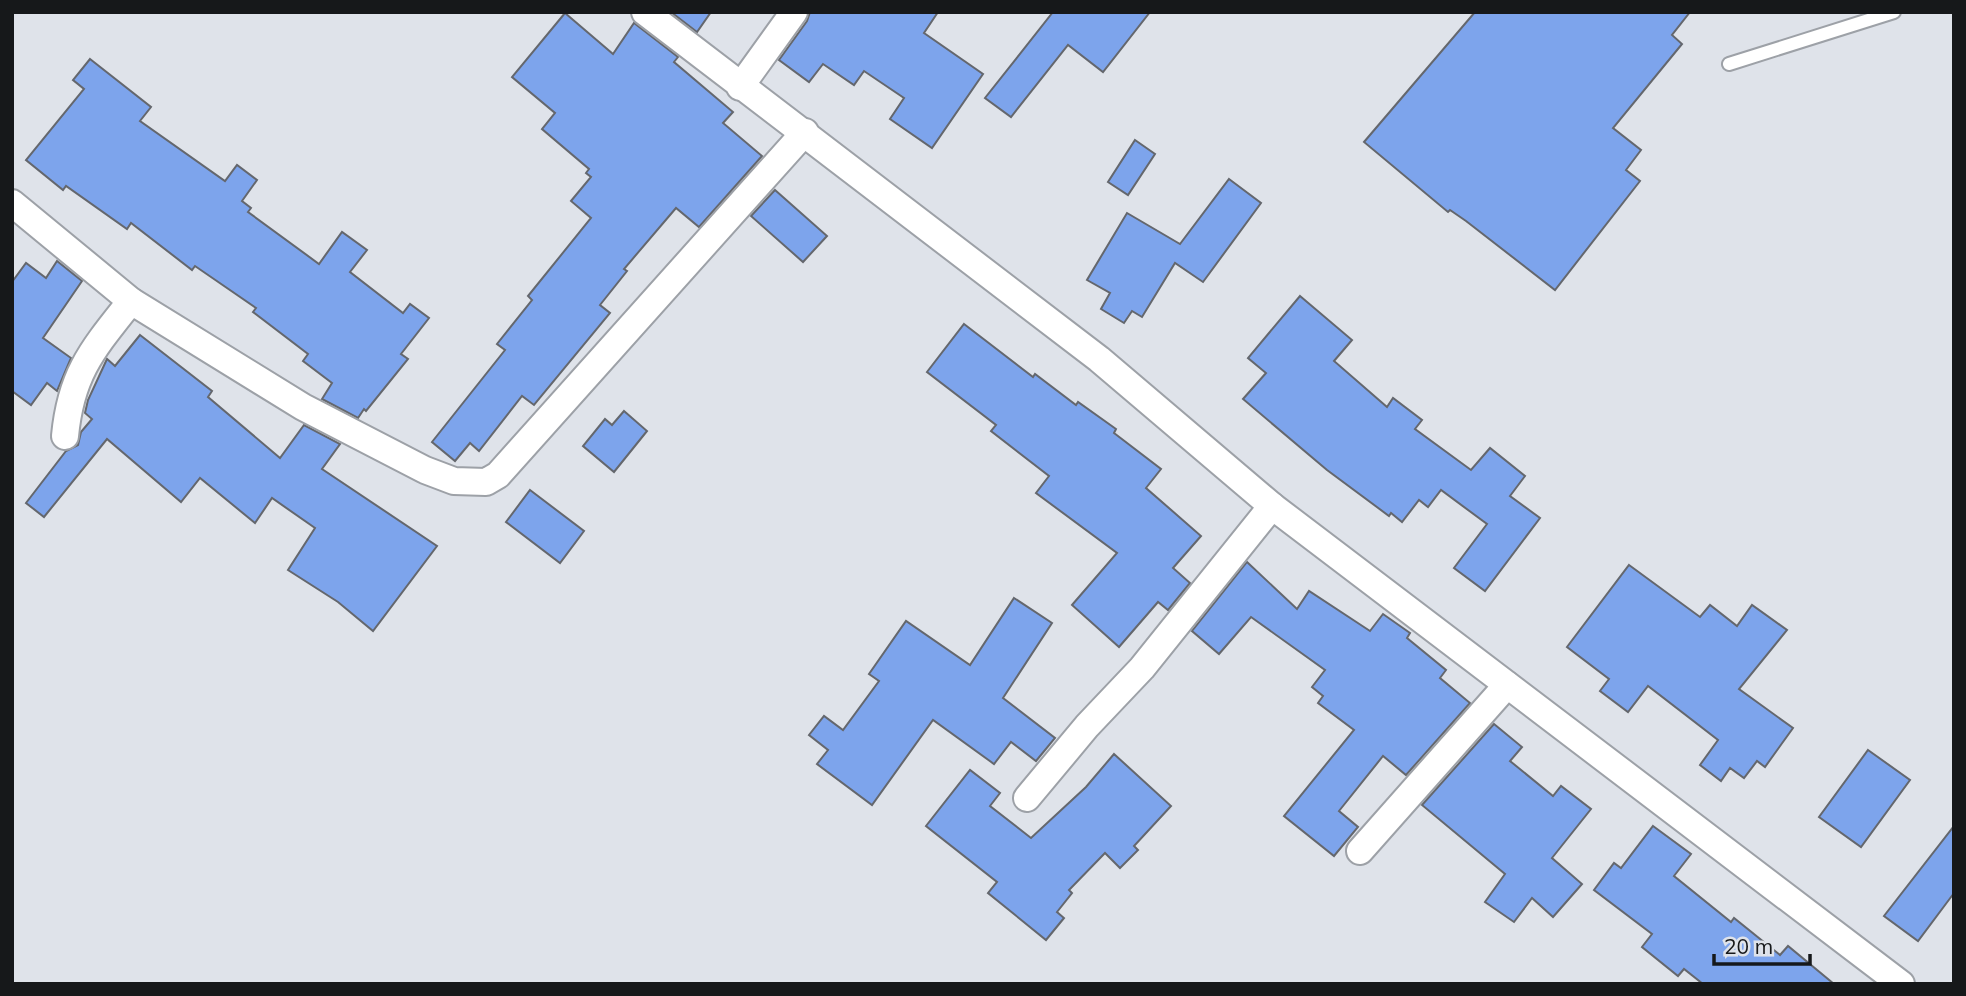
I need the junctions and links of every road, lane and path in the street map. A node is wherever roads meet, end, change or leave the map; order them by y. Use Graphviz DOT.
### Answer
graph roads {
  1 [pos="645,12"];
  2 [pos="794,12"];
  3 [pos="1894,12"];
  4 [pos="1729,64"];
  5 [pos="740,87"];
  6 [pos="805,132"];
  7 [pos="12,203"];
  8 [pos="131,301"];
  9 [pos="65,436"];
  10 [pos="1272,506"];
  11 [pos="1507,685"];
  12 [pos="1027,798"];
  13 [pos="1360,852"];
  14 [pos="1901,984"];
  1 -- 5 [label="street"];
  2 -- 5 [label="street"];
  3 -- 4 [label="lane"];
  5 -- 6 [label="street"];
  6 -- 8 [label="street"];
  6 -- 10 [label="street"];
  7 -- 8 [label="street"];
  8 -- 9 [label="street"];
  10 -- 11 [label="street"];
  10 -- 12 [label="street"];
  11 -- 13 [label="street"];
  11 -- 14 [label="street"];
}
